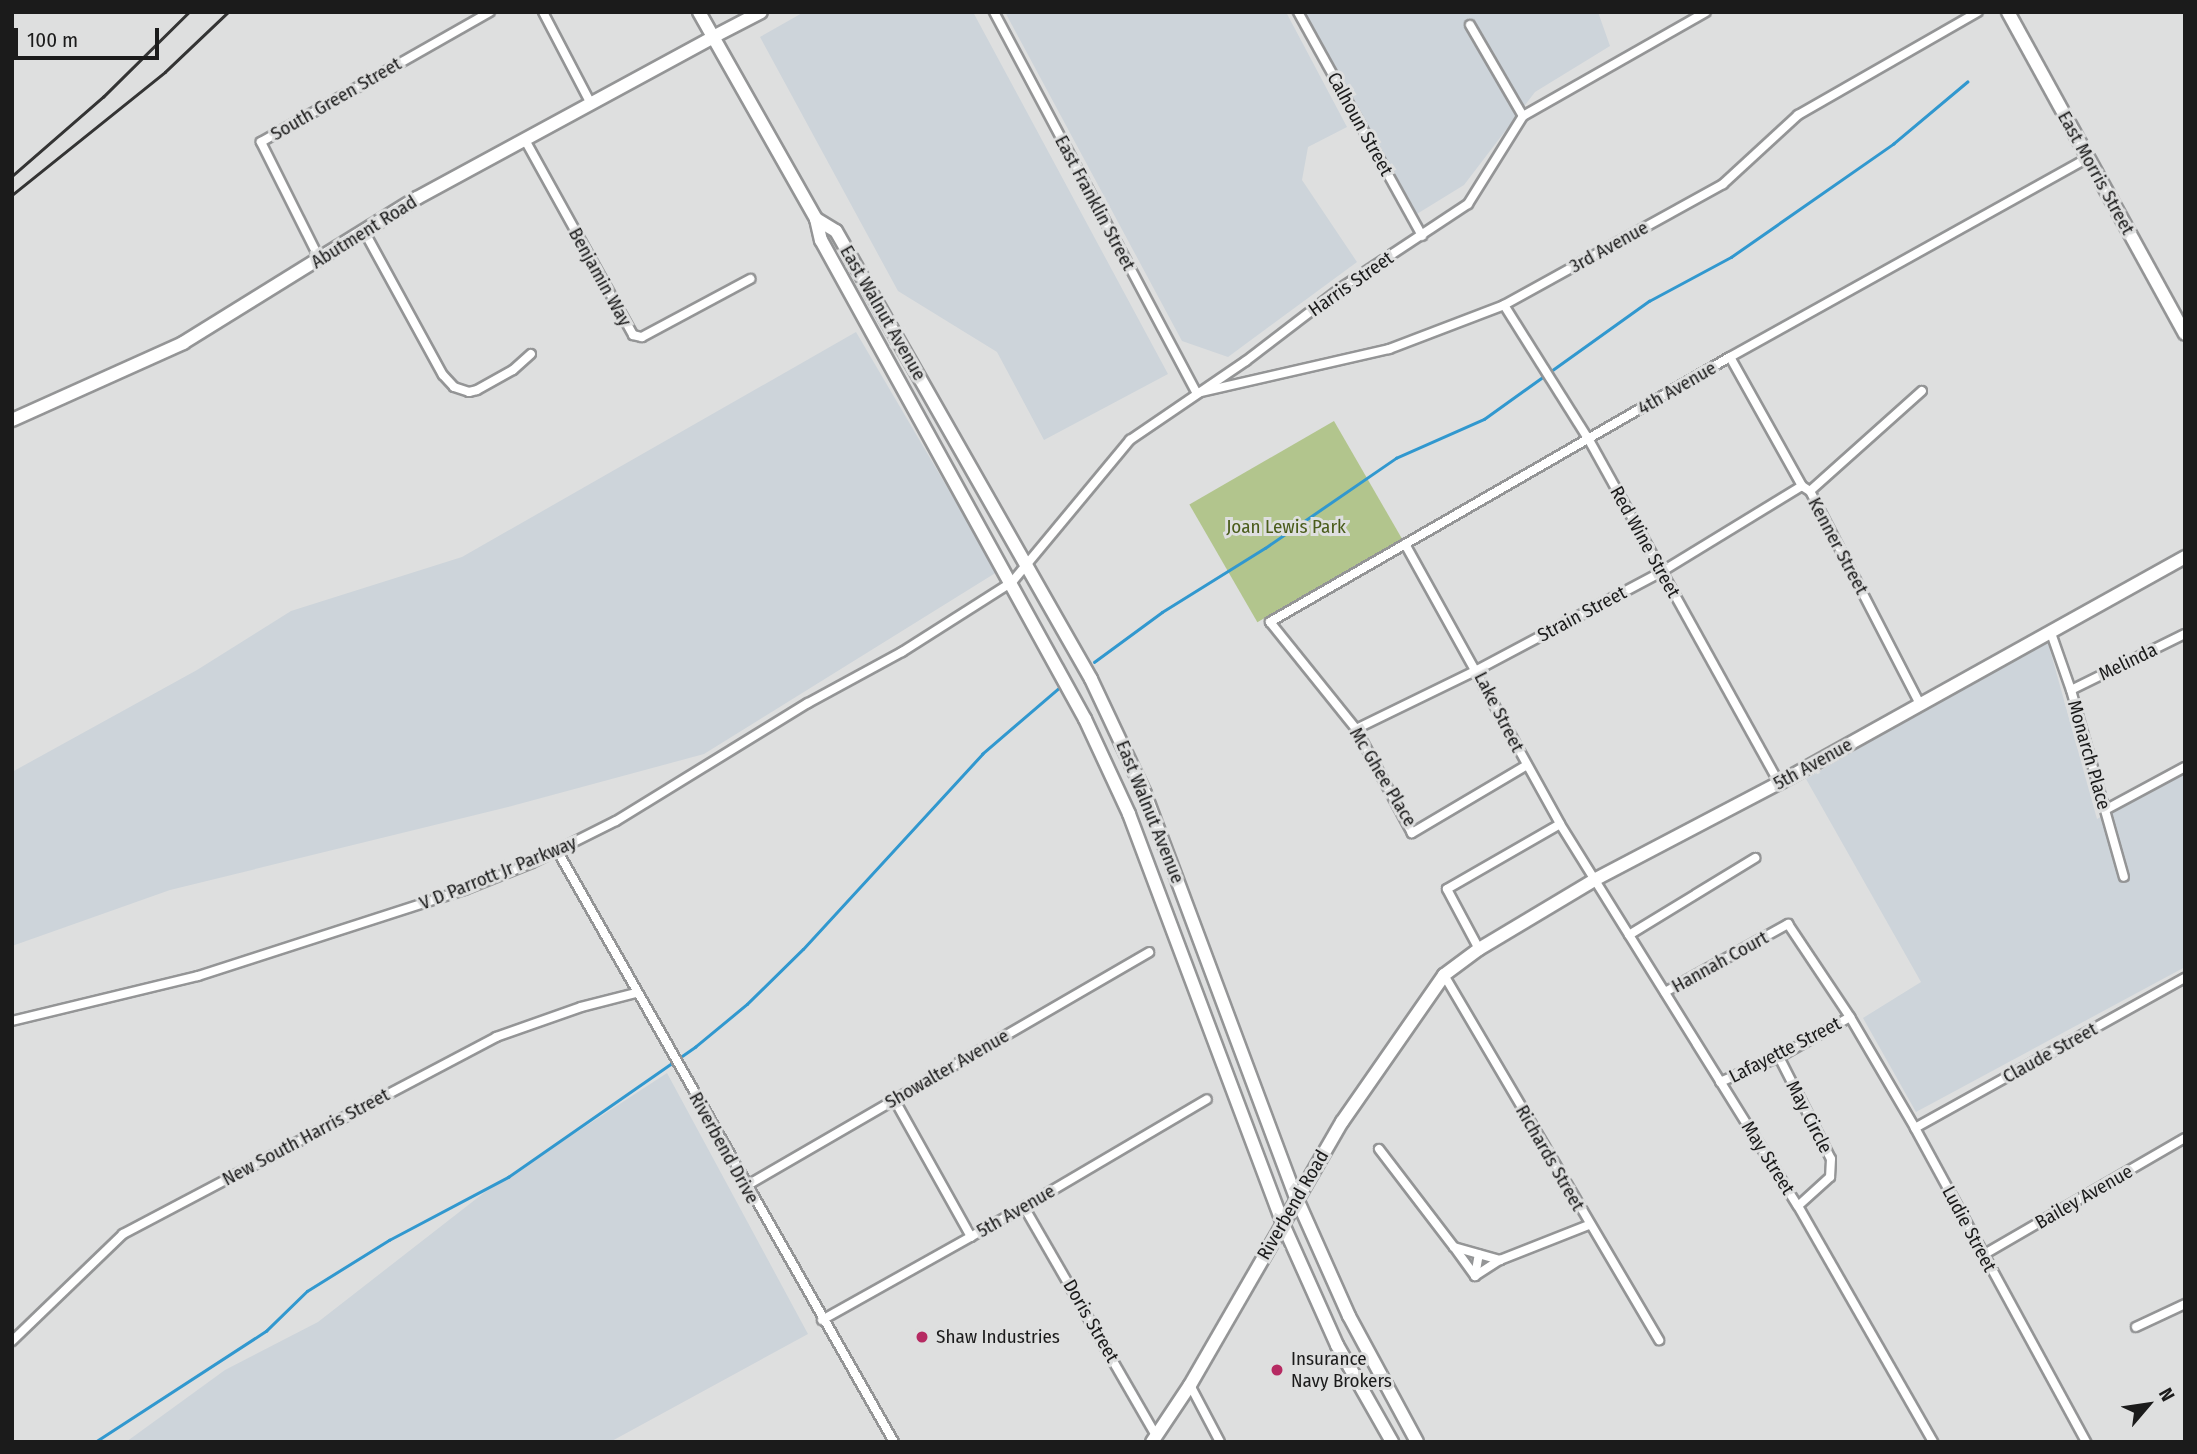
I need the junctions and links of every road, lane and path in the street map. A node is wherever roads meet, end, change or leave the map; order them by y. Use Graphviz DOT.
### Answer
graph roads {
  1 [pos="490,12"];
  2 [pos="543,12"];
  3 [pos="699,12"];
  4 [pos="761,12"];
  5 [pos="994,12"];
  6 [pos="1298,12"];
  7 [pos="1706,12"];
  8 [pos="1979,12"];
  9 [pos="2008,12"];
  10 [pos="1470,25"];
  11 [pos="713,37"];
  12 [pos="591,104"];
  13 [pos="1523,116"];
  14 [pos="525,140"];
  15 [pos="2087,158"];
  16 [pos="816,219"];
  17 [pos="364,231"];
  18 [pos="1422,236"];
  19 [pos="320,260"];
  20 [pos="750,279"];
  21 [pos="1504,305"];
  22 [pos="2185,334"];
  23 [pos="531,354"];
  24 [pos="1730,357"];
  25 [pos="1922,391"];
  26 [pos="1197,393"];
  27 [pos="12,421"];
  28 [pos="1589,440"];
  29 [pos="1802,486"];
  30 [pos="1810,491"];
  31 [pos="1405,544"];
  32 [pos="2185,557"];
  33 [pos="1027,564"];
  34 [pos="1661,572"];
  35 [pos="1012,582"];
  36 [pos="1270,622"];
  37 [pos="2051,634"];
  38 [pos="2185,634"];
  39 [pos="1477,670"];
  40 [pos="2071,690"];
  41 [pos="1920,704"];
  42 [pos="1356,729"];
  43 [pos="1527,765"];
  44 [pos="2185,767"];
  45 [pos="1779,783"];
  46 [pos="2105,810"];
  47 [pos="1560,824"];
  48 [pos="558,852"];
  49 [pos="1755,858"];
  50 [pos="2124,877"];
  51 [pos="1596,879"];
  52 [pos="1629,935"];
  53 [pos="1479,949"];
  54 [pos="1149,952"];
  55 [pos="1444,975"];
  56 [pos="2185,978"];
  57 [pos="1665,992"];
  58 [pos="636,993"];
  59 [pos="1850,1017"];
  60 [pos="12,1021"];
  61 [pos="1779,1057"];
  62 [pos="1720,1082"];
  63 [pos="894,1099"];
  64 [pos="1207,1099"];
  65 [pos="1915,1128"];
  66 [pos="2185,1138"];
  67 [pos="1378,1149"];
  68 [pos="746,1186"];
  69 [pos="1296,1197"];
  70 [pos="1798,1206"];
  71 [pos="1024,1207"];
  72 [pos="1282,1222"];
  73 [pos="1589,1225"];
  74 [pos="971,1237"];
  75 [pos="1454,1247"];
  76 [pos="1479,1254"];
  77 [pos="1983,1255"];
  78 [pos="1500,1260"];
  79 [pos="1475,1276"];
  80 [pos="2185,1304"];
  81 [pos="822,1320"];
  82 [pos="2136,1327"];
  83 [pos="1659,1340"];
  84 [pos="12,1341"];
  85 [pos="1190,1385"];
  86 [pos="1154,1439"];
  87 [pos="894,1442"];
  88 [pos="1220,1442"];
  89 [pos="1392,1442"];
  90 [pos="1417,1442"];
  91 [pos="1933,1442"];
  92 [pos="2086,1442"];
  1 -- 19 [label="street, South Green Street"];
  2 -- 12 [label="street"];
  3 -- 11 [label="main road, East Walnut Avenue"];
  4 -- 11 [label="main road, Abutment Road"];
  5 -- 26 [label="street, East Franklin Street"];
  6 -- 18 [label="street, Calhoun Street"];
  7 -- 13 [label="street, Harris Street"];
  8 -- 21 [label="street, 3rd Avenue"];
  9 -- 15 [label="main road, East Morris Street"];
  10 -- 13 [label="street"];
  11 -- 12 [label="main road, Abutment Road"];
  11 -- 16 [label="main road, East Walnut Avenue"];
  12 -- 14 [label="main road, Abutment Road"];
  13 -- 18 [label="street, Harris Street"];
  14 -- 17 [label="main road, Abutment Road"];
  14 -- 20 [label="street, Benjamin Way"];
  15 -- 22 [label="main road, East Morris Street"];
  15 -- 24 [label="street, 4th Avenue"];
  16 -- 33 [label="main road, East Walnut Avenue"];
  16 -- 35 [label="main road, East Walnut Avenue"];
  17 -- 19 [label="main road, Abutment Road"];
  17 -- 23 [label="street"];
  18 -- 26 [label="street, Harris Street"];
  19 -- 27 [label="main road, Abutment Road"];
  21 -- 26 [label="street, 3rd Avenue"];
  21 -- 28 [label="street, Red Wine Street"];
  24 -- 28 [label="street, 4th Avenue"];
  24 -- 29 [label="street, Kenner Street"];
  25 -- 30 [label="street"];
  26 -- 33 [label="street, Harris Street"];
  28 -- 31 [label="street, 4th Avenue"];
  28 -- 34 [label="street, Red Wine Street"];
  29 -- 30 [label="street, Kenner Street"];
  29 -- 34 [label="street, Strain Street"];
  30 -- 41 [label="street, Kenner Street"];
  31 -- 36 [label="street, 4th Avenue"];
  31 -- 39 [label="street, Lake Street"];
  32 -- 37 [label="main road, 5th Avenue"];
  33 -- 35 [label="street, Harris Street"];
  33 -- 69 [label="main road, East Walnut Avenue"];
  34 -- 39 [label="street, Strain Street"];
  34 -- 45 [label="street, Red Wine Street"];
  35 -- 48 [label="street, V D Parrott Jr Parkway"];
  35 -- 72 [label="main road, East Walnut Avenue"];
  36 -- 42 [label="street, Mc Ghee Place"];
  37 -- 40 [label="street, Monarch Place"];
  37 -- 41 [label="main road, 5th Avenue"];
  38 -- 40 [label="street, Melinda"];
  39 -- 42 [label="street, Strain Street"];
  39 -- 43 [label="street, Lake Street"];
  40 -- 46 [label="street, Monarch Place"];
  41 -- 45 [label="main road, 5th Avenue"];
  42 -- 43 [label="street, Mc Ghee Place"];
  43 -- 47 [label="street, Lake Street"];
  44 -- 46 [label="street"];
  45 -- 51 [label="main road, 5th Avenue"];
  46 -- 50 [label="street, Monarch Place"];
  47 -- 51 [label="street, Lake Street"];
  47 -- 53 [label="street"];
  48 -- 58 [label="street, Riverbend Drive"];
  48 -- 60 [label="street, V D Parrott Jr Parkway"];
  49 -- 52 [label="street"];
  51 -- 52 [label="street, May Street"];
  51 -- 53 [label="main road, 5th Avenue"];
  52 -- 57 [label="street, May Street"];
  53 -- 55 [label="main road, 5th Avenue"];
  54 -- 63 [label="street, Showalter Avenue"];
  55 -- 69 [label="main road, Riverbend Road"];
  55 -- 73 [label="street, Richards Street"];
  56 -- 65 [label="street, Claude Street"];
  57 -- 59 [label="street, Hannah Court"];
  57 -- 62 [label="street, May Street"];
  58 -- 68 [label="street, Riverbend Drive"];
  58 -- 84 [label="street, New South Harris Street"];
  59 -- 61 [label="street, Lafayette Street"];
  59 -- 65 [label="street, Ludie Street"];
  61 -- 62 [label="street, Lafayette Street"];
  61 -- 70 [label="street, May Circle"];
  62 -- 70 [label="street, May Street"];
  63 -- 68 [label="street, Showalter Avenue"];
  63 -- 74 [label="street"];
  64 -- 71 [label="street, 5th Avenue"];
  65 -- 77 [label="street, Ludie Street"];
  66 -- 77 [label="street, Bailey Avenue"];
  67 -- 75 [label="street"];
  68 -- 81 [label="street, Riverbend Drive"];
  69 -- 72 [label="main road, Riverbend Road"];
  69 -- 90 [label="main road, East Walnut Avenue"];
  70 -- 91 [label="street, May Street"];
  71 -- 74 [label="street, 5th Avenue"];
  71 -- 86 [label="street, Doris Street"];
  72 -- 85 [label="main road, Riverbend Road"];
  72 -- 89 [label="main road, East Walnut Avenue"];
  73 -- 78 [label="street"];
  73 -- 83 [label="street, Richards Street"];
  74 -- 81 [label="street, 5th Avenue"];
  75 -- 76 [label="street"];
  75 -- 79 [label="street"];
  76 -- 78 [label="street"];
  76 -- 79 [label="street"];
  77 -- 92 [label="street, Ludie Street"];
  78 -- 79 [label="street"];
  80 -- 82 [label="street"];
  81 -- 87 [label="street, Riverbend Drive"];
  85 -- 86 [label="main road, Riverbend Road"];
  85 -- 88 [label="street"];
}
